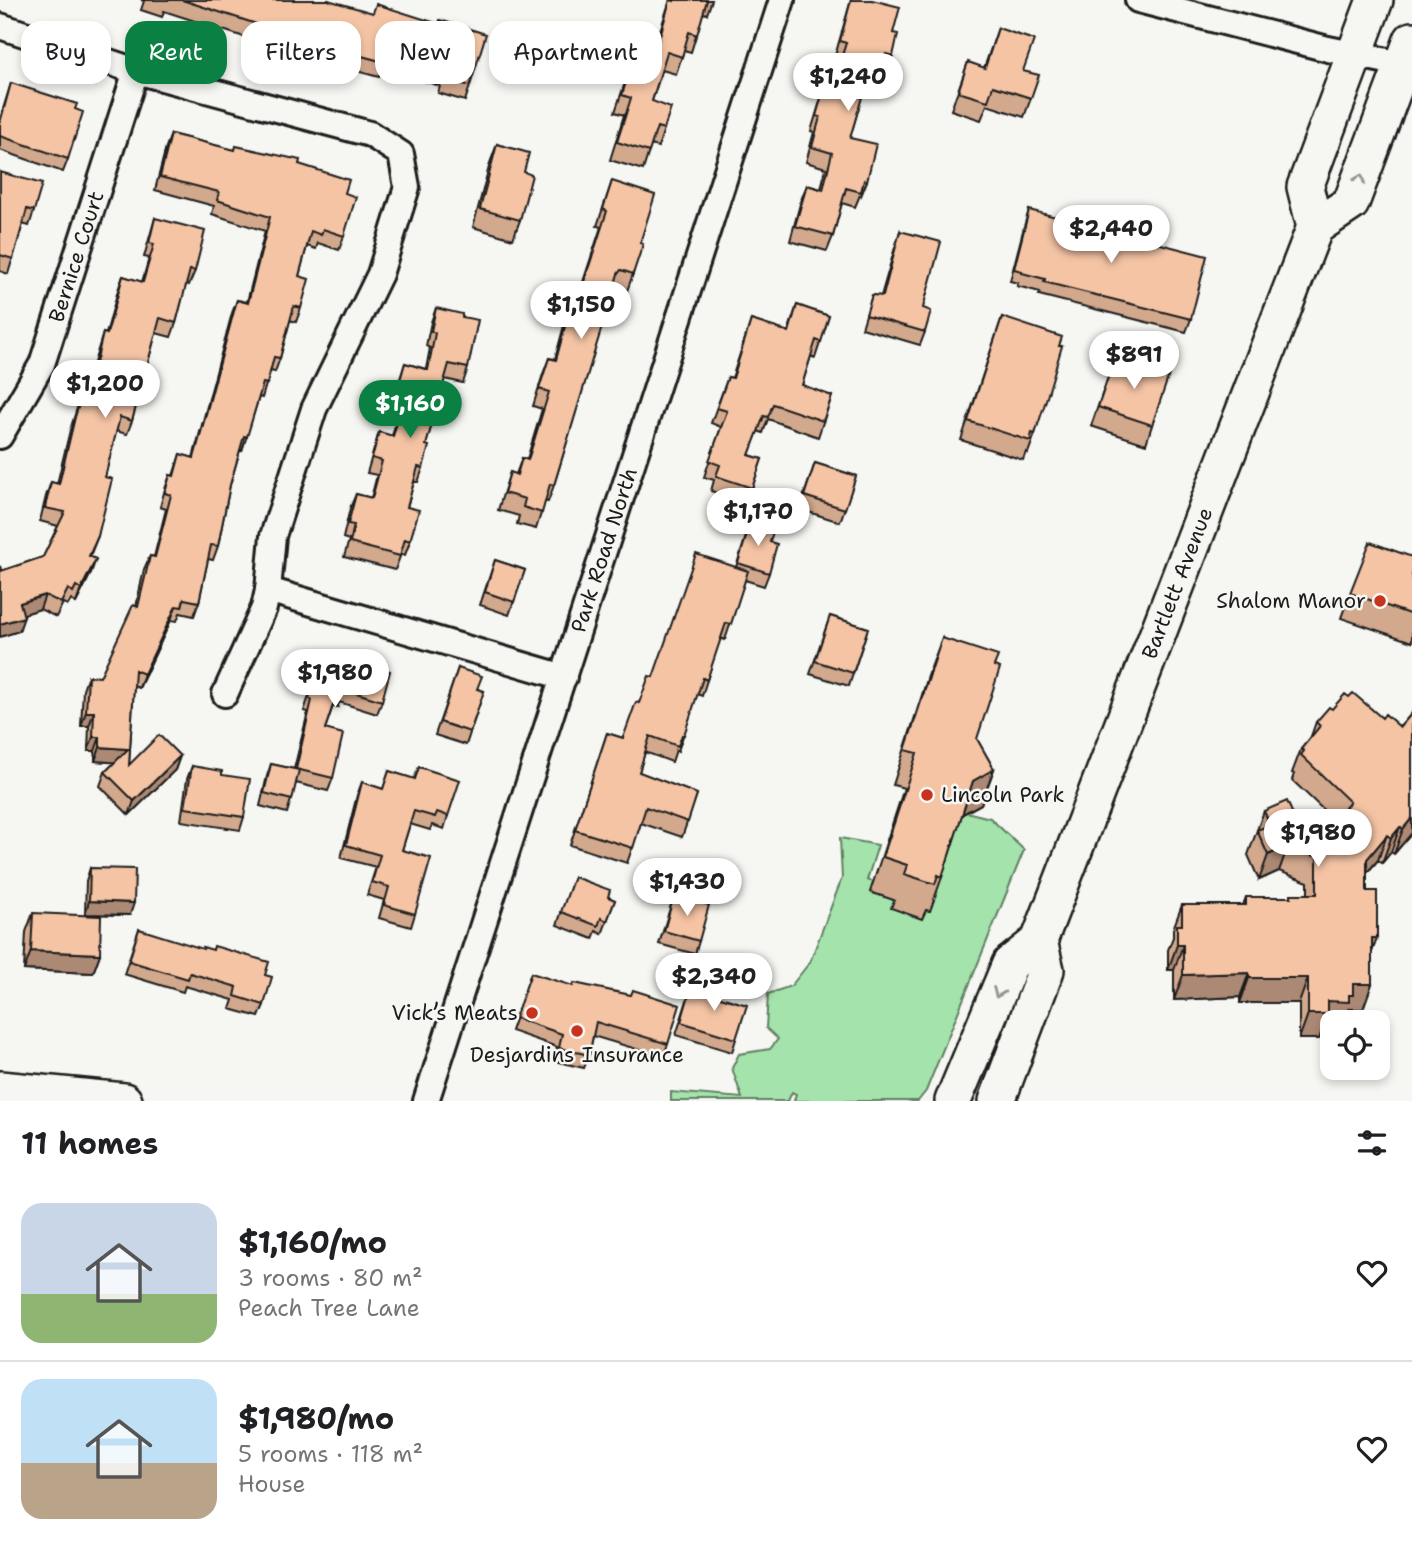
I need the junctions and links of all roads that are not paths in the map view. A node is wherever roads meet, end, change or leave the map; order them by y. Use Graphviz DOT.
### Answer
graph roads {
  1 [pos="782,0"];
  2 [pos="1138,0"];
  3 [pos="1375,0"];
  4 [pos="0,26"];
  5 [pos="1355,54"];
  6 [pos="1409,57"];
  7 [pos="125,67"];
  8 [pos="132,84"];
  9 [pos="184,84"];
  10 [pos="1315,227"];
  11 [pos="0,436"];
  12 [pos="268,590"];
  13 [pos="564,677"];
  14 [pos="225,694"];
  15 [pos="1039,942"];
  16 [pos="1018,1047"];
  17 [pos="0,1089"];
  18 [pos="124,1101"];
  19 [pos="426,1101"];
  20 [pos="953,1101"];
  21 [pos="997,1101"];
  22 [pos="1025,1101"];
  1 -- 13 [label="street, Park Road North"];
  2 -- 5 [label="street"];
  3 -- 5 [label="main road"];
  4 -- 7 [label="street"];
  5 -- 6 [label="street"];
  5 -- 10 [label="main road"];
  10 -- 6 [label="main road, one-way"];
  8 -- 11 [label="street, Bernice Court"];
  9 -- 12 [label="street"];
  10 -- 15 [label="main road, Bartlett Avenue"];
  12 -- 13 [label="street"];
  12 -- 14 [label="street"];
  13 -- 19 [label="street, Park Road North"];
  15 -- 16 [label="main road, Bartlett Avenue"];
  15 -- 20 [label="main road, one-way"];
  16 -- 21 [label="main road, Bartlett Avenue"];
  16 -- 22 [label="main road"];
  17 -- 18 [label="main road"];
}
